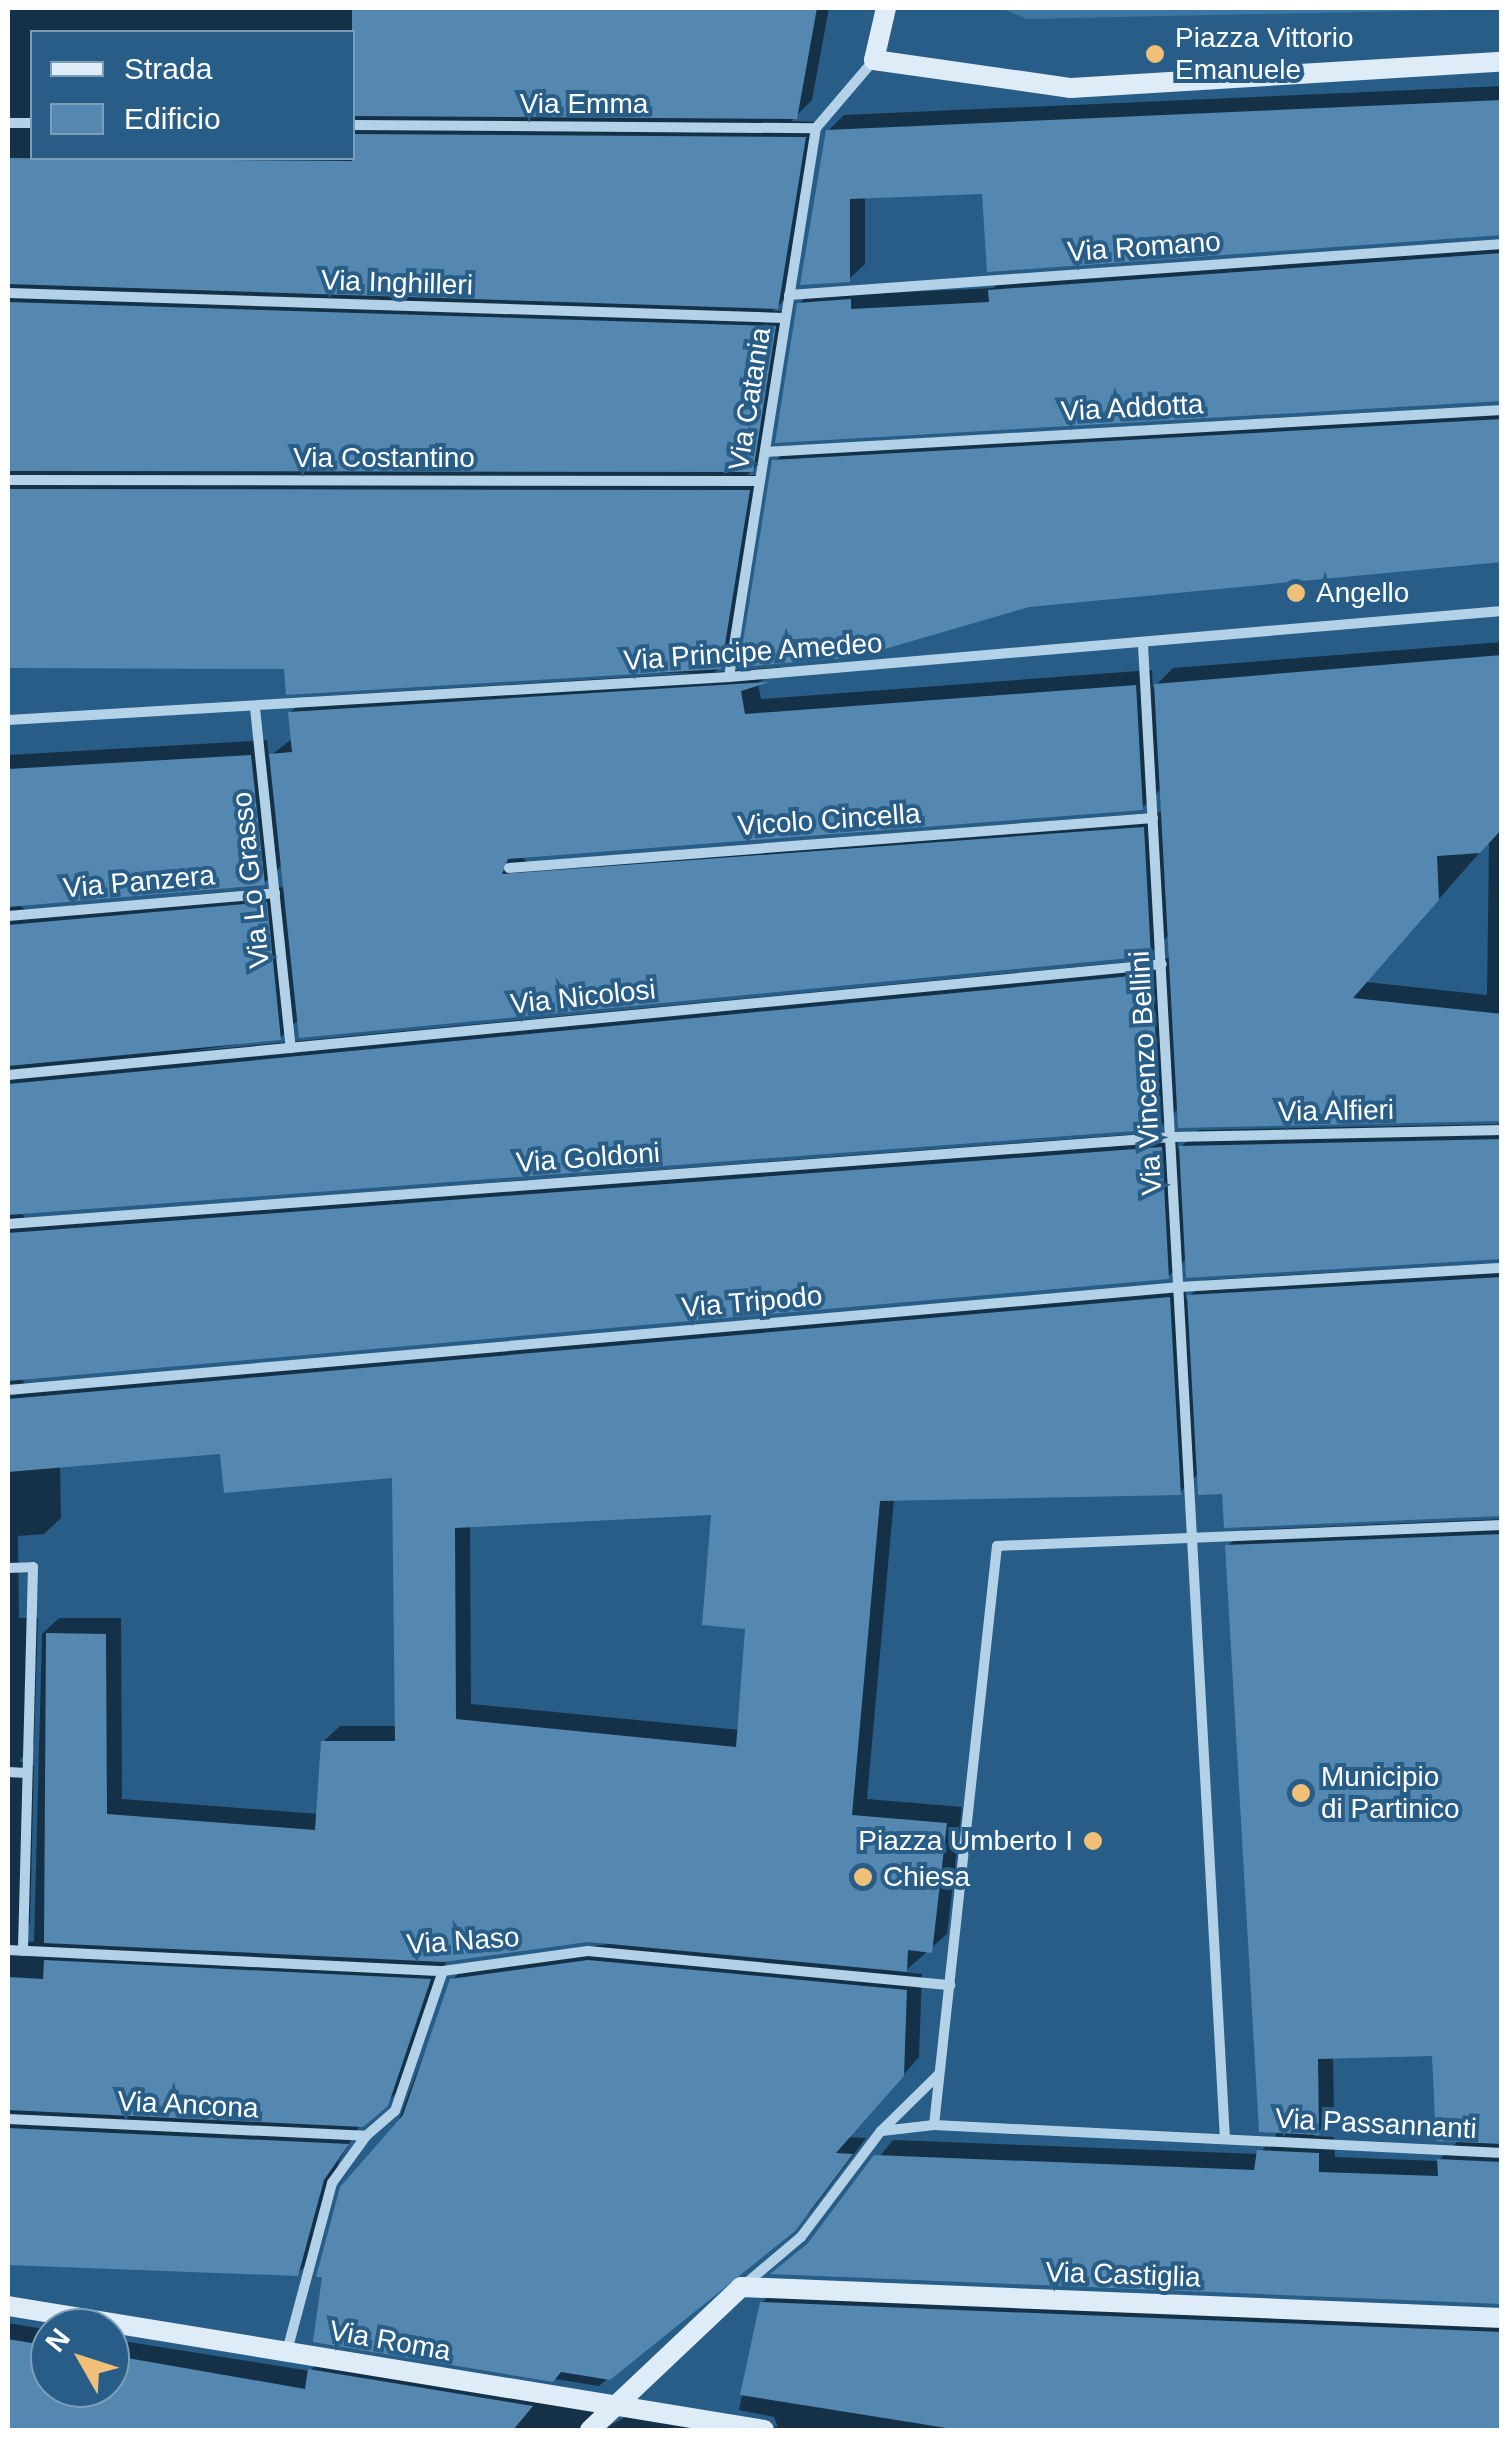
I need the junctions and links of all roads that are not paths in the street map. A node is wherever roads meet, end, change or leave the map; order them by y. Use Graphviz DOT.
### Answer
graph roads {
  1 [pos="886,8"];
  2 [pos="874,60"];
  3 [pos="1502,62"];
  4 [pos="355,125"];
  5 [pos="816,128"];
  6 [pos="1502,244"];
  7 [pos="8,293"];
  8 [pos="789,295"];
  9 [pos="786,318"];
  10 [pos="1502,410"];
  11 [pos="765,452"];
  12 [pos="8,480"];
  13 [pos="760,481"];
  14 [pos="1502,611"];
  15 [pos="1143,644"];
  16 [pos="729,677"];
  17 [pos="255,708"];
  18 [pos="8,720"];
  19 [pos="1153,818"];
  20 [pos="509,868"];
  21 [pos="274,893"];
  22 [pos="8,916"];
  23 [pos="1162,964"];
  24 [pos="290,1048"];
  25 [pos="8,1075"];
  26 [pos="1502,1130"];
  27 [pos="1172,1136"];
  28 [pos="8,1224"];
  29 [pos="1502,1268"];
  30 [pos="1180,1287"];
  31 [pos="8,1390"];
  32 [pos="1502,1525"];
  33 [pos="1195,1538"];
  34 [pos="8,1568"];
  35 [pos="8,1772"];
  36 [pos="27,1772"];
  37 [pos="8,1950"];
  38 [pos="23,1951"];
  39 [pos="442,1971"];
  40 [pos="950,1985"];
  41 [pos="939,2073"];
  42 [pos="8,2119"];
  43 [pos="934,2125"];
  44 [pos="881,2131"];
  45 [pos="366,2136"];
  46 [pos="1225,2139"];
  47 [pos="1502,2152"];
  48 [pos="742,2287"];
  49 [pos="8,2306"];
  50 [pos="1502,2318"];
  51 [pos="287,2352"];
  52 [pos="613,2407"];
  53 [pos="590,2430"];
  54 [pos="764,2430"];
  1 -- 2 [label="street"];
  2 -- 3 [label="street"];
  2 -- 5 [label="street"];
  4 -- 5 [label="street, Via Emma"];
  5 -- 8 [label="street, Via Catania"];
  6 -- 8 [label="street, Via Romano"];
  7 -- 9 [label="street, Via Inghilleri"];
  8 -- 9 [label="street, Via Catania"];
  9 -- 11 [label="street, Via Catania"];
  10 -- 11 [label="street, Via Addotta"];
  11 -- 13 [label="street, Via Catania"];
  12 -- 13 [label="street, Via Costantino"];
  13 -- 16 [label="street, Via Catania"];
  14 -- 15 [label="street, Via Principe Amedeo"];
  15 -- 16 [label="street, Via Principe Amedeo"];
  15 -- 19 [label="street, Via Vincenzo Bellini"];
  16 -- 17 [label="street, Via Principe Amedeo"];
  17 -- 18 [label="street, Via Principe Amedeo"];
  17 -- 21 [label="street, Via Lo Grasso"];
  19 -- 20 [label="street, Vicolo Cincella"];
  19 -- 23 [label="street, Via Vincenzo Bellini"];
  21 -- 22 [label="street, Via Panzera"];
  21 -- 24 [label="street, Via Lo Grasso"];
  23 -- 24 [label="street, Via Nicolosi"];
  23 -- 27 [label="street, Via Vincenzo Bellini"];
  24 -- 25 [label="street, Via Nicolosi"];
  26 -- 27 [label="street, Via Alfieri"];
  27 -- 28 [label="street, Via Goldoni"];
  27 -- 30 [label="street, Via Vincenzo Bellini"];
  29 -- 30 [label="street, Via Tripodo"];
  30 -- 31 [label="street, Via Tripodo"];
  30 -- 33 [label="street, Via Vincenzo Bellini"];
  32 -- 33 [label="street"];
  33 -- 40 [label="street"];
  33 -- 46 [label="street, Via Vincenzo Bellini"];
  34 -- 36 [label="street"];
  35 -- 36 [label="street"];
  36 -- 38 [label="street"];
  37 -- 38 [label="street, Via Naso"];
  38 -- 39 [label="street, Via Naso"];
  39 -- 40 [label="street, Via Naso"];
  39 -- 45 [label="street"];
  40 -- 41 [label="street"];
  41 -- 43 [label="street"];
  41 -- 44 [label="street"];
  42 -- 45 [label="street, Via Ancona"];
  43 -- 44 [label="street, Via Passannanti"];
  43 -- 46 [label="street, Via Passannanti"];
  44 -- 48 [label="street"];
  45 -- 51 [label="street"];
  46 -- 47 [label="street, Via Passannanti"];
  48 -- 50 [label="street, Via Castiglia"];
  48 -- 52 [label="street"];
  49 -- 51 [label="street, Via Roma"];
  51 -- 52 [label="street, Via Roma"];
  52 -- 53 [label="street"];
  52 -- 54 [label="street, Via Roma"];
}
